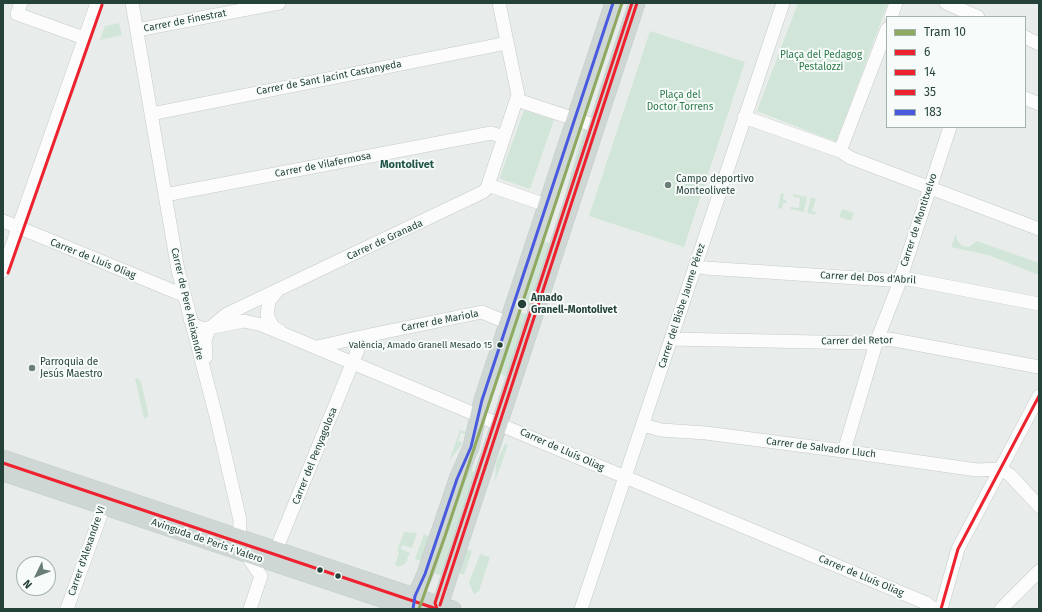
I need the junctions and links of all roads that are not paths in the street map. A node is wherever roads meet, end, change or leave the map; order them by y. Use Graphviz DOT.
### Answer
graph roads {
  1 [pos="97,3"];
  2 [pos="132,3"];
  3 [pos="279,3"];
  4 [pos="498,3"];
  5 [pos="613,3"];
  6 [pos="637,3"];
  7 [pos="782,3"];
  8 [pos="896,3"];
  9 [pos="946,3"];
  10 [pos="19,9"];
  11 [pos="891,16"];
  12 [pos="976,16"];
  13 [pos="137,30"];
  14 [pos="886,35"];
  15 [pos="84,38"];
  16 [pos="1026,38"];
  17 [pos="507,43"];
  18 [pos="1039,44"];
  19 [pos="1026,98"];
  20 [pos="517,100"];
  21 [pos="1039,104"];
  22 [pos="151,114"];
  23 [pos="744,117"];
  24 [pos="575,118"];
  25 [pos="596,126"];
  26 [pos="950,128"];
  27 [pos="504,137"];
  28 [pos="840,151"];
  29 [pos="489,181"];
  30 [pos="930,188"];
  31 [pos="165,195"];
  32 [pos="546,205"];
  33 [pos="3,221"];
  34 [pos="18,228"];
  35 [pos="1039,229"];
  36 [pos="696,266"];
  37 [pos="3,271"];
  38 [pos="900,280"];
  39 [pos="279,290"];
  40 [pos="183,295"];
  41 [pos="1039,304"];
  42 [pos="190,318"];
  43 [pos="508,323"];
  44 [pos="209,329"];
  45 [pos="282,333"];
  46 [pos="370,335"];
  47 [pos="672,339"];
  48 [pos="877,340"];
  49 [pos="317,347"];
  50 [pos="353,362"];
  51 [pos="1039,367"];
  52 [pos="1039,396"];
  53 [pos="479,416"];
  54 [pos="217,420"];
  55 [pos="499,423"];
  56 [pos="643,425"];
  57 [pos="844,451"];
  58 [pos="3,458"];
  59 [pos="1000,469"];
  60 [pos="3,473"];
  61 [pos="626,478"];
  62 [pos="104,500"];
  63 [pos="1039,506"];
  64 [pos="239,537"];
  65 [pos="276,550"];
  66 [pos="244,554"];
  67 [pos="1039,571"];
  68 [pos="413,605"];
  69 [pos="443,608"];
  70 [pos="67,609"];
  71 [pos="250,609"];
  72 [pos="581,609"];
  73 [pos="934,609"];
  74 [pos="941,609"];
  75 [pos="1001,609"];
  1 -- 15 [label="street"];
  2 -- 13 [label="street, Carrer de Pere Aleixandre"];
  3 -- 13 [label="street, Carrer de Finestrat"];
  4 -- 17 [label="street"];
  5 -- 24 [label="main road"];
  6 -- 25 [label="main road"];
  7 -- 23 [label="street, Carrer del Bisbe Jaume Pérez"];
  8 -- 11 [label="street"];
  9 -- 12 [label="street"];
  10 -- 15 [label="street"];
  13 -- 22 [label="street, Carrer de Pere Aleixandre"];
  14 -- 28 [label="street"];
  15 -- 34 [label="street"];
  16 -- 18 [label="street"];
  17 -- 20 [label="street"];
  17 -- 22 [label="street, Carrer de Sant Jacint Castanyeda"];
  19 -- 21 [label="street"];
  20 -- 24 [label="street"];
  20 -- 27 [label="street"];
  22 -- 31 [label="street, Carrer de Pere Aleixandre"];
  23 -- 28 [label="street"];
  23 -- 36 [label="street, Carrer del Bisbe Jaume Pérez"];
  24 -- 25 [label="street"];
  24 -- 32 [label="main road"];
  25 -- 55 [label="main road"];
  26 -- 30 [label="street, Carrer de Montitxelvo"];
  27 -- 29 [label="street"];
  27 -- 31 [label="street, Carrer de Vilafermosa"];
  28 -- 30 [label="street"];
  29 -- 32 [label="street"];
  29 -- 39 [label="street, Carrer de Granada"];
  30 -- 35 [label="street"];
  30 -- 38 [label="street, Carrer de Montitxelvo"];
  31 -- 40 [label="street, Carrer de Pere Aleixandre"];
  32 -- 43 [label="main road"];
  33 -- 34 [label="street, Carrer de Lluís Oliag"];
  34 -- 37 [label="street"];
  34 -- 40 [label="street, Carrer de Lluís Oliag"];
  36 -- 38 [label="street, Carrer del Dos d'Abril"];
  36 -- 47 [label="street, Carrer del Bisbe Jaume Pérez"];
  38 -- 41 [label="street, Carrer del Dos d'Abril"];
  38 -- 48 [label="street, Carrer de Montitxelvo"];
  39 -- 44 [label="street, Carrer de Granada"];
  39 -- 45 [label="street"];
  40 -- 42 [label="street, Carrer de Pere Aleixandre"];
  42 -- 44 [label="street"];
  42 -- 54 [label="street, Carrer de Pere Aleixandre"];
  43 -- 46 [label="street, Carrer de Mariola"];
  43 -- 53 [label="main road"];
  44 -- 45 [label="street, Carrer de Lluís Oliag"];
  44 -- 54 [label="street"];
  45 -- 49 [label="street, Carrer de Lluís Oliag"];
  46 -- 49 [label="street, Carrer de Mariola"];
  46 -- 50 [label="street"];
  47 -- 48 [label="street, Carrer del Retor"];
  47 -- 56 [label="street, Carrer del Bisbe Jaume Pérez"];
  48 -- 51 [label="street, Carrer del Retor"];
  48 -- 57 [label="street, Carrer de Montitxelvo"];
  49 -- 50 [label="street, Carrer de Lluís Oliag"];
  50 -- 53 [label="street, Carrer de Lluís Oliag"];
  50 -- 65 [label="street, Carrer del Penyagolosa"];
  52 -- 59 [label="street"];
  53 -- 55 [label="street, Carrer de Lluís Oliag"];
  53 -- 68 [label="main road"];
  54 -- 64 [label="street, Carrer de Pere Aleixandre"];
  55 -- 61 [label="street, Carrer de Lluís Oliag"];
  55 -- 69 [label="main road"];
  56 -- 57 [label="street, Carrer de Salvador Lluch"];
  56 -- 61 [label="street, Carrer del Bisbe Jaume Pérez"];
  57 -- 59 [label="street, Carrer de Salvador Lluch"];
  58 -- 62 [label="main road, Avinguda de Peris i Valero"];
  59 -- 63 [label="street"];
  59 -- 74 [label="street"];
  60 -- 62 [label="main road, Avinguda de Peris i Valero"];
  61 -- 72 [label="street, Carrer del Bisbe Jaume Pérez"];
  61 -- 73 [label="street, Carrer de Lluís Oliag"];
  62 -- 64 [label="main road, Avinguda de Peris i Valero"];
  62 -- 66 [label="main road, Avinguda de Peris i Valero"];
  62 -- 70 [label="street, Carrer d'Alexandre VI"];
  64 -- 65 [label="main road, Avinguda de Peris i Valero"];
  64 -- 66 [label="street, Carrer de Pere Aleixandre"];
  65 -- 68 [label="main road, Avinguda de Peris i Valero"];
  66 -- 68 [label="main road, Avinguda de Peris i Valero"];
  66 -- 71 [label="street"];
  67 -- 75 [label="street"];
  68 -- 69 [label="main road, Avinguda de Peris i Valero"];
}
